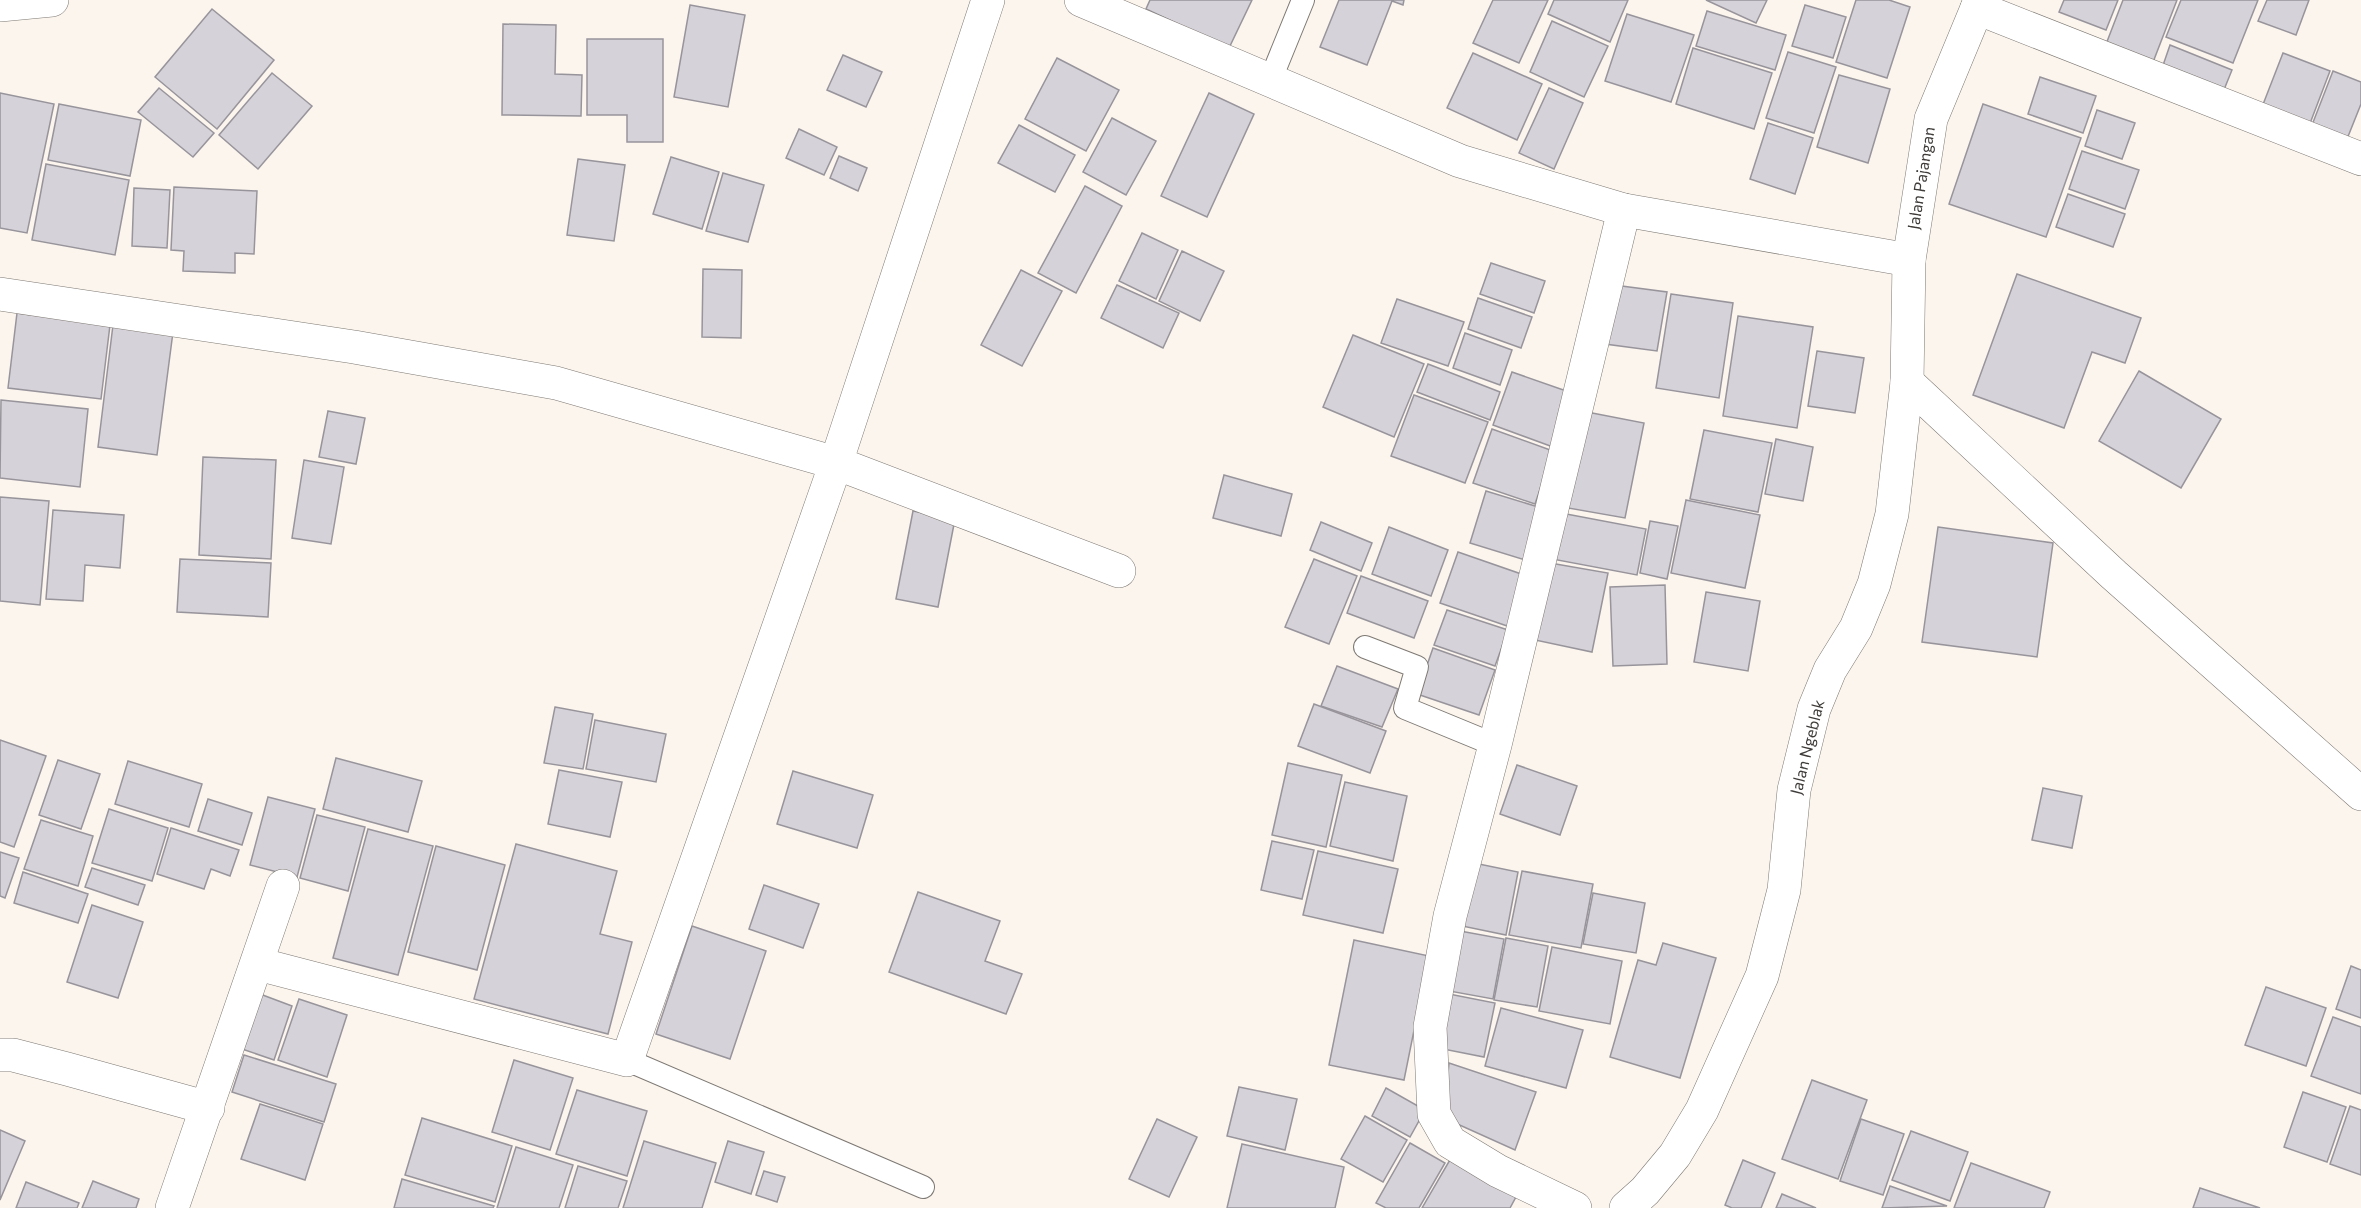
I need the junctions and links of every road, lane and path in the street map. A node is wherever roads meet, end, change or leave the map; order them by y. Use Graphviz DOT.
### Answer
graph roads {
  1 [pos="52,0"];
  2 [pos="988,0"];
  3 [pos="1081,0"];
  4 [pos="1303,0"];
  5 [pos="1980,4"];
  6 [pos="0,5"];
  7 [pos="1270,81"];
  8 [pos="2361,159"];
  9 [pos="1624,210"];
  10 [pos="1909,260"];
  11 [pos="0,294"];
  12 [pos="1907,382"];
  13 [pos="836,463"];
  14 [pos="1119,571"];
  15 [pos="1365,647"];
  16 [pos="1495,745"];
  17 [pos="2361,794"];
  18 [pos="283,886"];
  19 [pos="258,964"];
  20 [pos="0,1055"];
  21 [pos="627,1060"];
  22 [pos="208,1108"];
  23 [pos="923,1187"];
  24 [pos="172,1208"];
  25 [pos="1575,1208"];
  26 [pos="1626,1208"];
  1 -- 6 [label="street"];
  2 -- 13 [label="street"];
  3 -- 7 [label="street"];
  4 -- 7 [label="lane"];
  5 -- 8 [label="street"];
  5 -- 10 [label="street, Jalan Pajangan"];
  7 -- 9 [label="street"];
  9 -- 10 [label="street"];
  9 -- 16 [label="street"];
  10 -- 12 [label="street, Jalan Ngeblak"];
  11 -- 13 [label="street"];
  12 -- 17 [label="street"];
  12 -- 26 [label="street, Jalan Ngeblak"];
  13 -- 14 [label="street"];
  13 -- 21 [label="street"];
  15 -- 16 [label="lane"];
  16 -- 25 [label="street"];
  18 -- 19 [label="street"];
  19 -- 21 [label="street"];
  19 -- 22 [label="street"];
  20 -- 22 [label="street"];
  21 -- 23 [label="lane"];
  22 -- 24 [label="street"];
}
